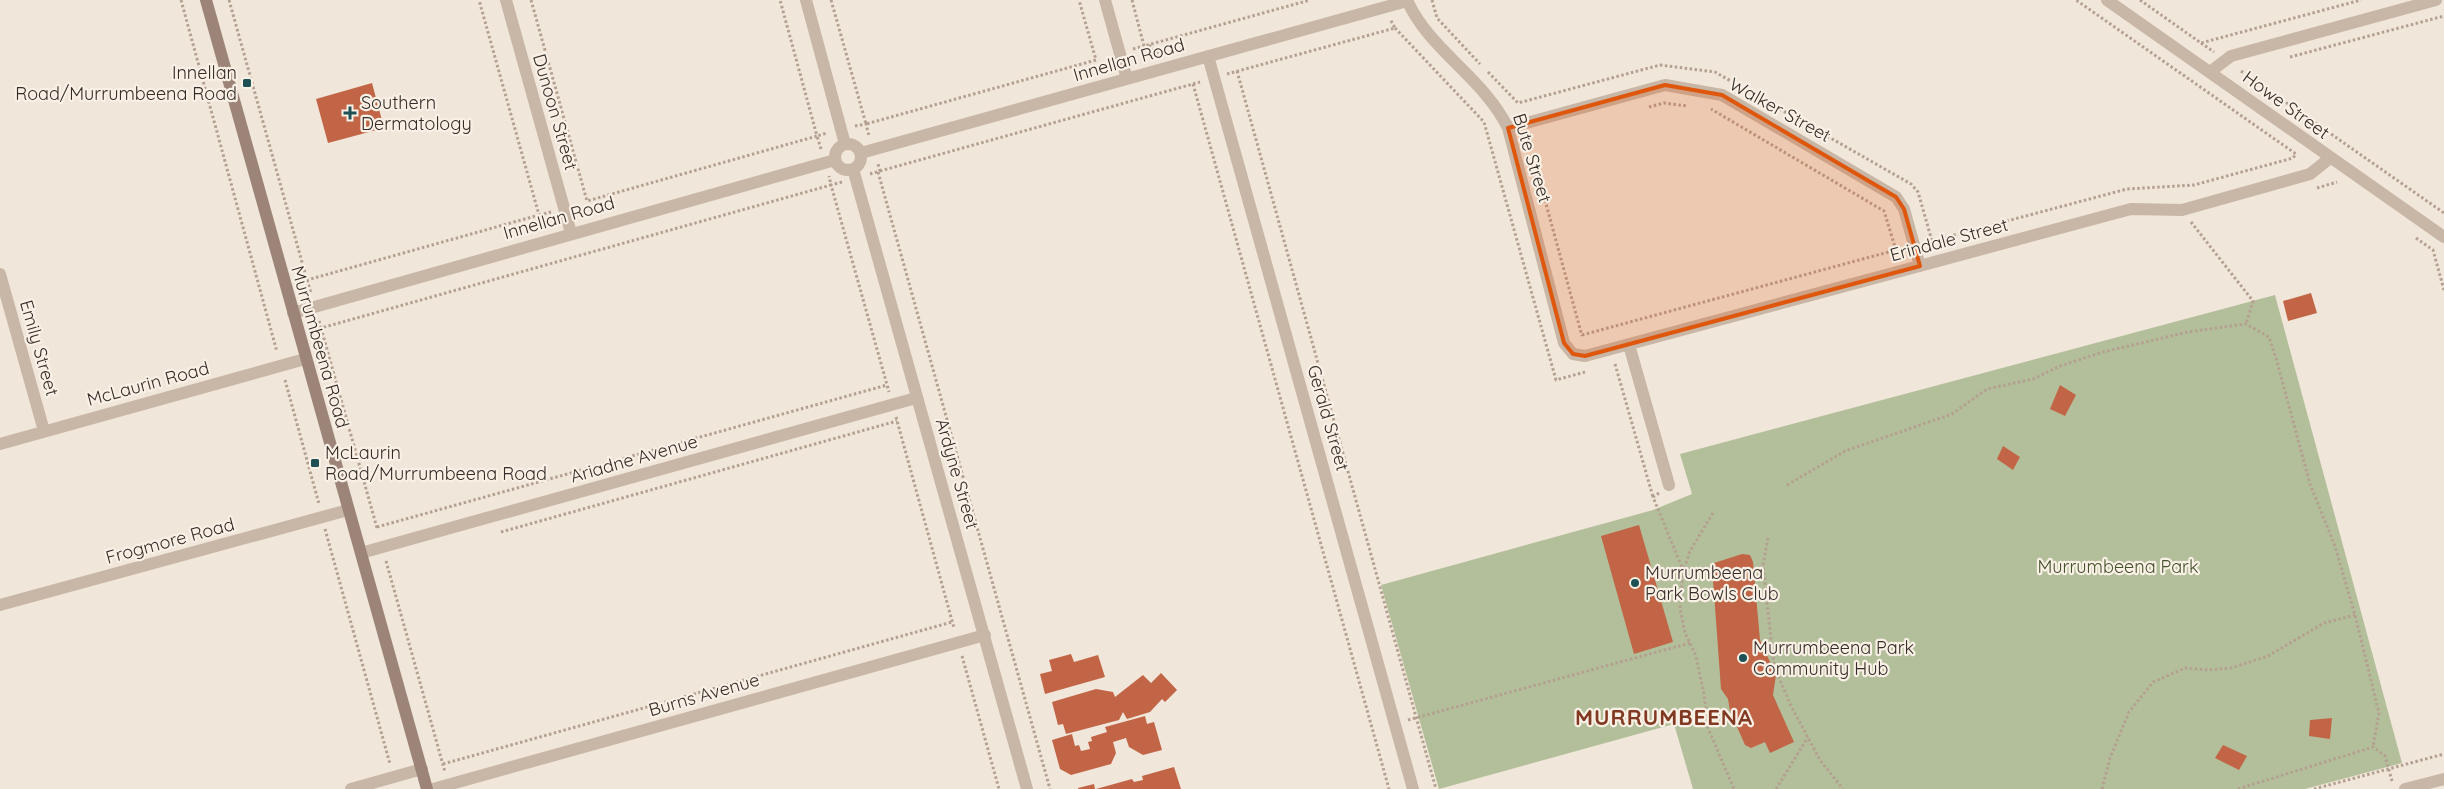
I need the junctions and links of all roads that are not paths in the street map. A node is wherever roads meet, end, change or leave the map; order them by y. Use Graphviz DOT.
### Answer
graph roads {
  1 [pos="206,0"];
  2 [pos="506,0"];
  3 [pos="806,0"];
  4 [pos="1105,0"];
  5 [pos="1407,0"];
  6 [pos="2107,0"];
  7 [pos="2436,0"];
  8 [pos="1208,56"];
  9 [pos="2210,72"];
  10 [pos="1127,79"];
  11 [pos="1508,128"];
  12 [pos="845,144"];
  13 [pos="861,153"];
  14 [pos="2330,158"];
  15 [pos="830,162"];
  16 [pos="853,169"];
  17 [pos="571,233"];
  18 [pos="2444,237"];
  19 [pos="1920,266"];
  20 [pos="0,274"];
  21 [pos="293,312"];
  22 [pos="1629,345"];
  23 [pos="1573,354"];
  24 [pos="305,359"];
  25 [pos="916,398"];
  26 [pos="44,431"];
  27 [pos="0,444"];
  28 [pos="1669,486"];
  29 [pos="348,510"];
  30 [pos="361,553"];
  31 [pos="0,605"];
  32 [pos="985,635"];
  33 [pos="422,769"];
  34 [pos="2444,779"];
  35 [pos="351,789"];
  36 [pos="427,789"];
  37 [pos="433,789"];
  38 [pos="1027,789"];
  39 [pos="1413,789"];
  40 [pos="2405,789"];
  1 -- 21 [label="main road, Murrumbeena Road"];
  2 -- 17 [label="street, Dunoon Street"];
  3 -- 12 [label="street"];
  4 -- 10 [label="street"];
  5 -- 8 [label="street, Innellan Road"];
  5 -- 11 [label="street, Bute Street"];
  6 -- 9 [label="street, Howe Street"];
  7 -- 9 [label="street"];
  8 -- 10 [label="street, Innellan Road"];
  8 -- 39 [label="street, Gerald Street"];
  9 -- 14 [label="street, Howe Street"];
  10 -- 13 [label="street, Innellan Road"];
  11 -- 19 [label="street, Walker Street"];
  11 -- 23 [label="street, Bute Street"];
  12 -- 13 [label="street"];
  12 -- 15 [label="street"];
  13 -- 16 [label="street"];
  14 -- 18 [label="street, Howe Street"];
  14 -- 19 [label="street, Erindale Street"];
  15 -- 16 [label="street"];
  15 -- 17 [label="street, Innellan Road"];
  16 -- 25 [label="street, Ardyne Street"];
  17 -- 21 [label="street, Innellan Road"];
  19 -- 22 [label="street, Erindale Street"];
  20 -- 26 [label="street, Emily Street"];
  21 -- 24 [label="main road, Murrumbeena Road"];
  22 -- 23 [label="street, Erindale Street"];
  22 -- 28 [label="street"];
  24 -- 26 [label="street, McLaurin Road"];
  24 -- 29 [label="main road, Murrumbeena Road"];
  25 -- 30 [label="street, Ariadne Avenue"];
  25 -- 32 [label="street, Ardyne Street"];
  26 -- 27 [label="street, McLaurin Road"];
  29 -- 30 [label="main road, Murrumbeena Road"];
  29 -- 31 [label="street, Frogmore Road"];
  30 -- 33 [label="main road, Murrumbeena Road"];
  32 -- 37 [label="street, Burns Avenue"];
  32 -- 38 [label="street, Ardyne Street"];
  33 -- 35 [label="street"];
  33 -- 36 [label="main road, Murrumbeena Road"];
  34 -- 40 [label="street"];
}
